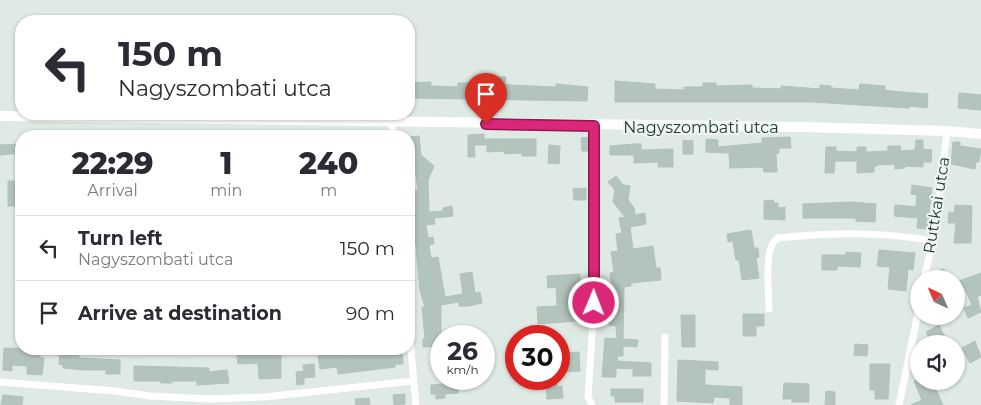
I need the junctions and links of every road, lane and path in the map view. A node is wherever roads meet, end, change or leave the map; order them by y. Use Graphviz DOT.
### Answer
graph roads {
  1 [pos="0,116"];
  2 [pos="15,116"];
  3 [pos="224,120"];
  4 [pos="392,123"];
  5 [pos="594,126"];
  6 [pos="393,130"];
  7 [pos="947,131"];
  8 [pos="981,134"];
  9 [pos="933,241"];
  10 [pos="926,270"];
  11 [pos="769,309"];
  12 [pos="915,325"];
  13 [pos="665,337"];
  14 [pos="411,355"];
  15 [pos="413,381"];
  16 [pos="0,382"];
  17 [pos="416,405"];
  18 [pos="592,405"];
  19 [pos="664,405"];
  20 [pos="899,405"];
  1 -- 2 [label="street, Nagyszombati utca"];
  3 -- 4 [label="street, Nagyszombati utca"];
  4 -- 5 [label="street, Nagyszombati utca"];
  4 -- 6 [label="street"];
  5 -- 7 [label="street, Nagyszombati utca"];
  5 -- 18 [label="street"];
  7 -- 8 [label="street, Nagyszombati utca"];
  7 -- 9 [label="street, Ruttkai utca"];
  9 -- 10 [label="street, Ruttkai utca"];
  9 -- 11 [label="street"];
  12 -- 20 [label="street"];
  13 -- 19 [label="street"];
  14 -- 15 [label="street"];
  15 -- 16 [label="street"];
  15 -- 17 [label="street"];
}
